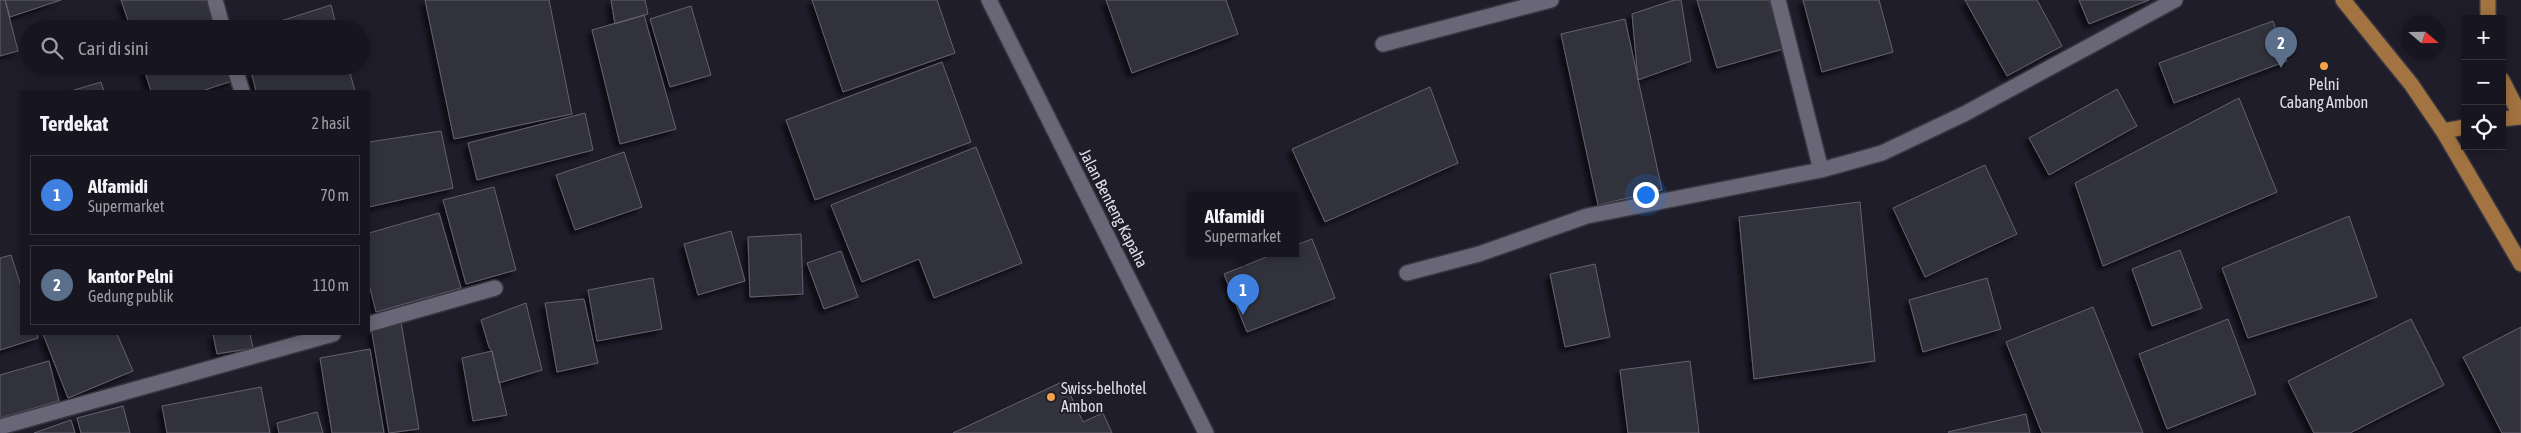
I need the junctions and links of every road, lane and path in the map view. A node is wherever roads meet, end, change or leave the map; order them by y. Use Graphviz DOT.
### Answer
graph roads {
  1 [pos="215,0"];
  2 [pos="989,0"];
  3 [pos="1551,0"];
  4 [pos="1778,0"];
  5 [pos="2175,0"];
  6 [pos="2343,0"];
  7 [pos="2488,0"];
  8 [pos="2488,15"];
  9 [pos="221,20"];
  10 [pos="1383,44"];
  11 [pos="237,75"];
  12 [pos="2506,88"];
  13 [pos="242,90"];
  14 [pos="2521,117"];
  15 [pos="2506,119"];
  16 [pos="2461,128"];
  17 [pos="2443,131"];
  18 [pos="1821,170"];
  19 [pos="2521,264"];
  20 [pos="1406,273"];
  21 [pos="496,288"];
  22 [pos="370,324"];
  23 [pos="329,335"];
  24 [pos="0,427"];
  25 [pos="1206,433"];
  1 -- 9 [label="street"];
  2 -- 25 [label="street, Jalan Benteng Kapaha"];
  3 -- 10 [label="street"];
  4 -- 18 [label="street"];
  5 -- 18 [label="street"];
  6 -- 17 [label="main road"];
  7 -- 8 [label="main road"];
  11 -- 13 [label="street"];
  12 -- 14 [label="main road"];
  14 -- 15 [label="main road"];
  16 -- 17 [label="main road"];
  17 -- 19 [label="main road"];
  18 -- 20 [label="street"];
  21 -- 22 [label="street"];
  23 -- 24 [label="street"];
}
